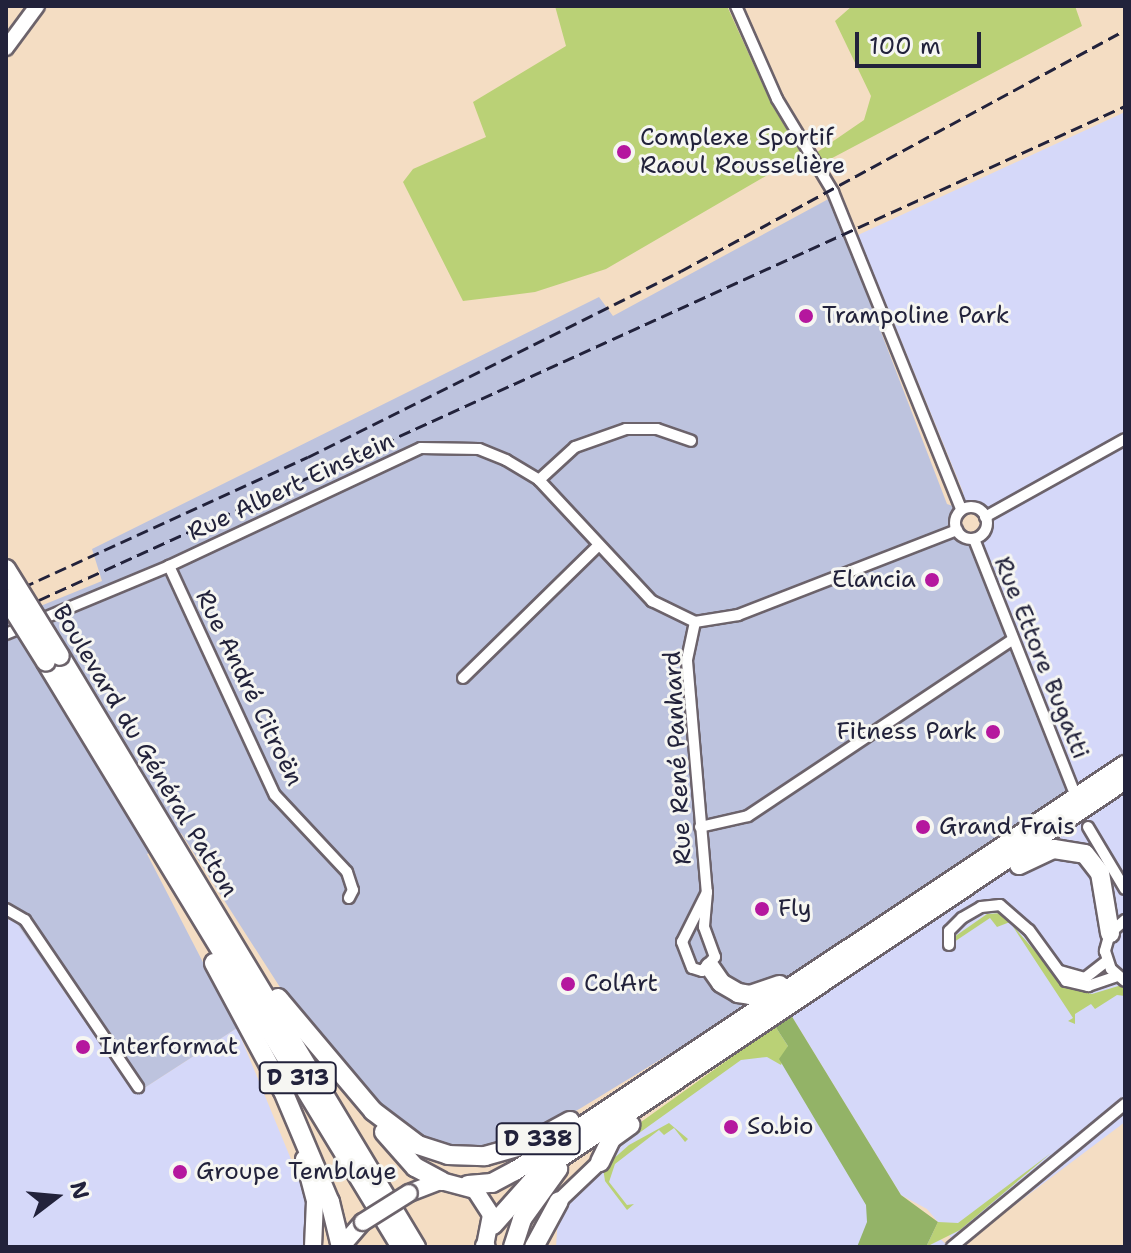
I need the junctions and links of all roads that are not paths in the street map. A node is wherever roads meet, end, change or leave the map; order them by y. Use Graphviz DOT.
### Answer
graph roads {
  1 [pos="37,6"];
  2 [pos="736,6"];
  3 [pos="6,48"];
  4 [pos="1125,439"];
  5 [pos="691,441"];
  6 [pos="539,480"];
  7 [pos="961,509"];
  8 [pos="985,517"];
  9 [pos="957,530"];
  10 [pos="974,539"];
  11 [pos="599,545"];
  12 [pos="169,566"];
  13 [pos="6,569"];
  14 [pos="6,598"];
  15 [pos="695,622"];
  16 [pos="6,634"];
  17 [pos="1012,640"];
  18 [pos="53,659"];
  19 [pos="463,678"];
  20 [pos="1125,765"];
  21 [pos="113,769"];
  22 [pos="1125,780"];
  23 [pos="1074,791"];
  24 [pos="700,827"];
  25 [pos="1088,827"];
  26 [pos="1125,889"];
  27 [pos="707,892"];
  28 [pos="349,898"];
  29 [pos="6,909"];
  30 [pos="1118,926"];
  31 [pos="690,927"];
  32 [pos="704,927"];
  33 [pos="949,945"];
  34 [pos="243,958"];
  35 [pos="832,959"];
  36 [pos="858,960"];
  37 [pos="1107,961"];
  38 [pos="710,967"];
  39 [pos="1058,970"];
  40 [pos="1121,978"];
  41 [pos="757,1008"];
  42 [pos="263,1049"];
  43 [pos="324,1055"];
  44 [pos="673,1083"];
  45 [pos="138,1087"];
  46 [pos="1125,1104"];
  47 [pos="634,1109"];
  48 [pos="600,1162"];
  49 [pos="441,1181"];
  50 [pos="468,1185"];
  51 [pos="559,1201"];
  52 [pos="493,1225"];
  53 [pos="313,1247"];
  54 [pos="341,1247"];
  55 [pos="401,1247"];
  56 [pos="416,1247"];
  57 [pos="485,1247"];
  58 [pos="513,1247"];
  59 [pos="534,1247"];
  60 [pos="952,1247"];
  1 -- 3 [label="street"];
  2 -- 7 [label="street"];
  4 -- 8 [label="street"];
  5 -- 6 [label="street"];
  6 -- 11 [label="street, Rue Albert Einstein"];
  6 -- 12 [label="street, Rue Albert Einstein"];
  7 -- 8 [label="street"];
  7 -- 9 [label="street"];
  8 -- 10 [label="street"];
  9 -- 10 [label="street"];
  9 -- 15 [label="street"];
  10 -- 17 [label="street, Rue Ettore Bugatti"];
  11 -- 15 [label="street, Rue Albert Einstein"];
  11 -- 19 [label="street"];
  12 -- 16 [label="street, Rue Albert Einstein"];
  12 -- 28 [label="street, Rue André Citroën"];
  13 -- 18 [label="highway, Boulevard du Général Patton / D 338, bridge"];
  14 -- 18 [label="highway, Boulevard du Général Patton / D 338, bridge"];
  15 -- 24 [label="street, Rue René Panhard"];
  17 -- 23 [label="street, Rue Ettore Bugatti"];
  17 -- 24 [label="street"];
  18 -- 21 [label="highway, Boulevard du Général Patton / D 338"];
  18 -- 34 [label="highway, Boulevard du Général Patton / D 338"];
  20 -- 35 [label="highway, D 338"];
  21 -- 42 [label="highway, D 338"];
  21 -- 55 [label="highway, D 313"];
  22 -- 36 [label="highway, D 338"];
  24 -- 27 [label="street, Rue René Panhard"];
  25 -- 26 [label="street"];
  27 -- 31 [label="street, Rue René Panhard"];
  27 -- 32 [label="street, Rue René Panhard"];
  29 -- 45 [label="street"];
  30 -- 36 [label="highway"];
  30 -- 37 [label="street"];
  31 -- 32 [label="street"];
  31 -- 38 [label="street"];
  32 -- 38 [label="street, Rue René Panhard"];
  33 -- 39 [label="street"];
  34 -- 43 [label="highway, D 338"];
  34 -- 56 [label="highway, D 313"];
  35 -- 38 [label="highway"];
  35 -- 41 [label="highway, D 338"];
  36 -- 44 [label="highway, D 338"];
  37 -- 39 [label="street"];
  37 -- 40 [label="street"];
  39 -- 40 [label="street"];
  41 -- 43 [label="highway, D 338"];
  41 -- 50 [label="highway, D 338"];
  42 -- 53 [label="main road, D 338"];
  42 -- 54 [label="highway, D 338"];
  43 -- 49 [label="highway"];
  44 -- 47 [label="highway, D 338"];
  44 -- 48 [label="highway"];
  46 -- 60 [label="street"];
  47 -- 52 [label="highway, D 338"];
  47 -- 58 [label="highway"];
  48 -- 51 [label="street"];
  49 -- 50 [label="main road"];
  49 -- 54 [label="main road, bridge"];
  50 -- 52 [label="main road"];
  51 -- 59 [label="highway"];
  52 -- 57 [label="main road"];
}
